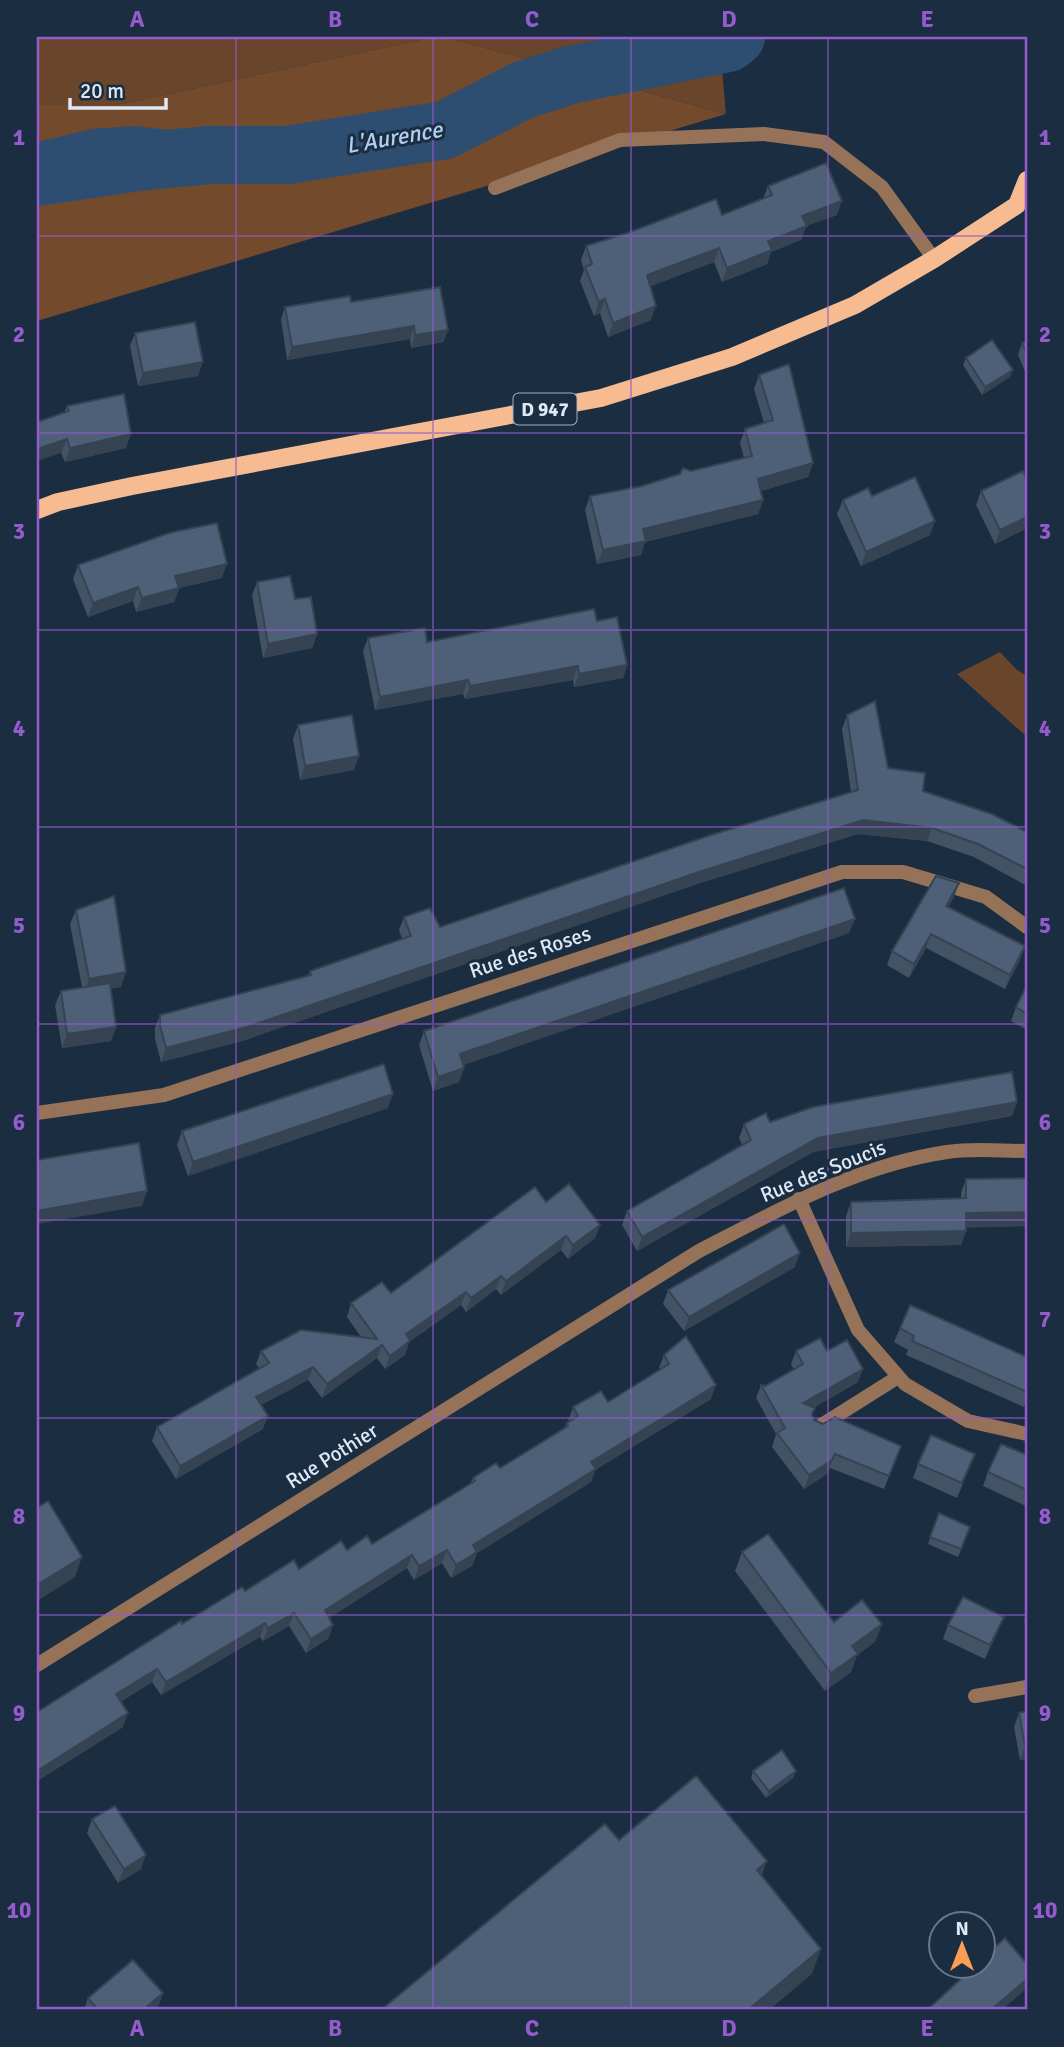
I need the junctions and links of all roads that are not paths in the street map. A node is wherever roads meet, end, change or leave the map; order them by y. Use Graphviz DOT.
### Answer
graph roads {
  1 [pos="1027,180"];
  2 [pos="495,188"];
  3 [pos="1022,203"];
  4 [pos="934,259"];
  5 [pos="37,510"];
  6 [pos="1027,927"];
  7 [pos="37,1114"];
  8 [pos="1027,1151"];
  9 [pos="799,1199"];
  10 [pos="650,1282"];
  11 [pos="898,1377"];
  12 [pos="817,1428"];
  13 [pos="1027,1434"];
  14 [pos="37,1665"];
  15 [pos="1027,1687"];
  16 [pos="975,1696"];
  1 -- 3 [label="main road, D 947"];
  2 -- 4 [label="street"];
  3 -- 4 [label="main road, D 947"];
  4 -- 5 [label="main road, D 947"];
  6 -- 7 [label="street, Rue des Roses"];
  8 -- 9 [label="street, Rue des Soucis"];
  9 -- 10 [label="street, Rue des Soucis"];
  9 -- 11 [label="street"];
  10 -- 14 [label="street, Rue Pothier"];
  11 -- 12 [label="street"];
  11 -- 13 [label="street"];
  15 -- 16 [label="street"];
}
